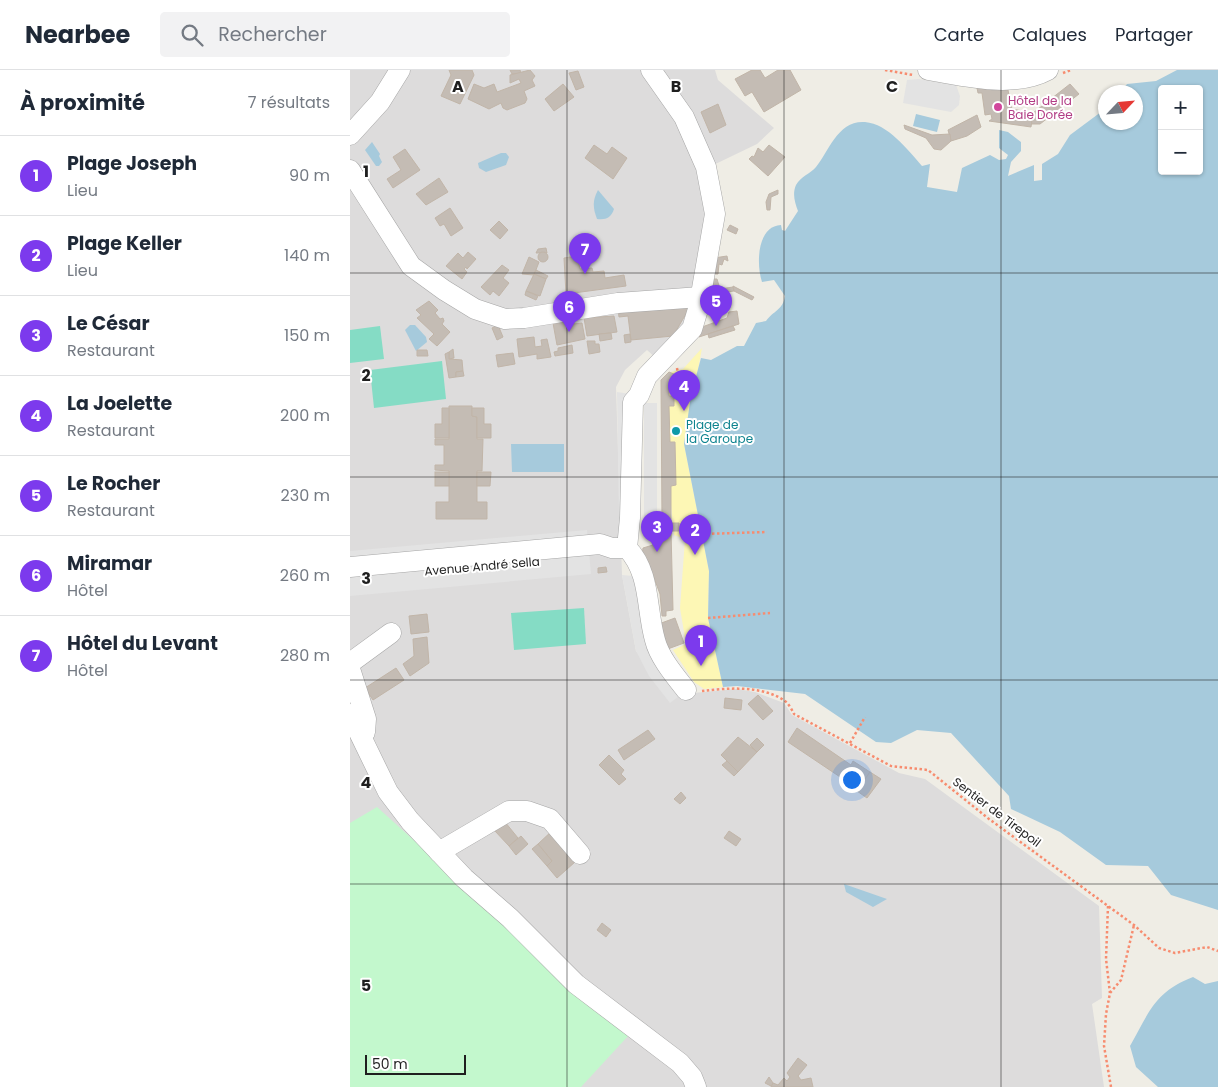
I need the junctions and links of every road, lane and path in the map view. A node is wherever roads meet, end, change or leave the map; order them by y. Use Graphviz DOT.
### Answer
graph roads {
  1 [pos="400,70"];
  2 [pos="651,70"];
  3 [pos="928,70"];
  4 [pos="1048,70"];
  5 [pos="956,72"];
  6 [pos="350,135"];
  7 [pos="350,170"];
  8 [pos="700,297"];
  9 [pos="767,532"];
  10 [pos="702,534"];
  11 [pos="619,548"];
  12 [pos="350,567"];
  13 [pos="350,578"];
  14 [pos="770,613"];
  15 [pos="708,618"];
  16 [pos="391,633"];
  17 [pos="350,663"];
  18 [pos="350,669"];
  19 [pos="686,690"];
  20 [pos="350,714"];
  21 [pos="865,717"];
  22 [pos="850,743"];
  23 [pos="364,744"];
  24 [pos="439,852"];
  25 [pos="580,854"];
  26 [pos="1108,906"];
  27 [pos="1134,925"];
  28 [pos="1218,951"];
  29 [pos="1110,994"];
  30 [pos="696,1087"];
  31 [pos="1111,1087"];
  1 -- 6 [label="street"];
  2 -- 8 [label="street"];
  3 -- 5 [label="street"];
  4 -- 5 [label="street"];
  7 -- 8 [label="street"];
  8 -- 11 [label="street"];
  9 -- 10 [label="path"];
  11 -- 12 [label="street, Avenue André Sella"];
  11 -- 13 [label="street, Avenue André Sella"];
  11 -- 19 [label="street"];
  14 -- 15 [label="path"];
  16 -- 17 [label="street"];
  18 -- 23 [label="street"];
  19 -- 22 [label="path, Sentier de Tirepoil"];
  20 -- 23 [label="street"];
  21 -- 22 [label="path"];
  22 -- 26 [label="path, Sentier de Tirepoil"];
  23 -- 24 [label="street"];
  24 -- 25 [label="street"];
  24 -- 30 [label="street"];
  26 -- 27 [label="path, Sentier de Tirepoil"];
  26 -- 29 [label="path"];
  27 -- 28 [label="path, Sentier de Tirepoil"];
  27 -- 29 [label="path"];
  29 -- 31 [label="path"];
}
